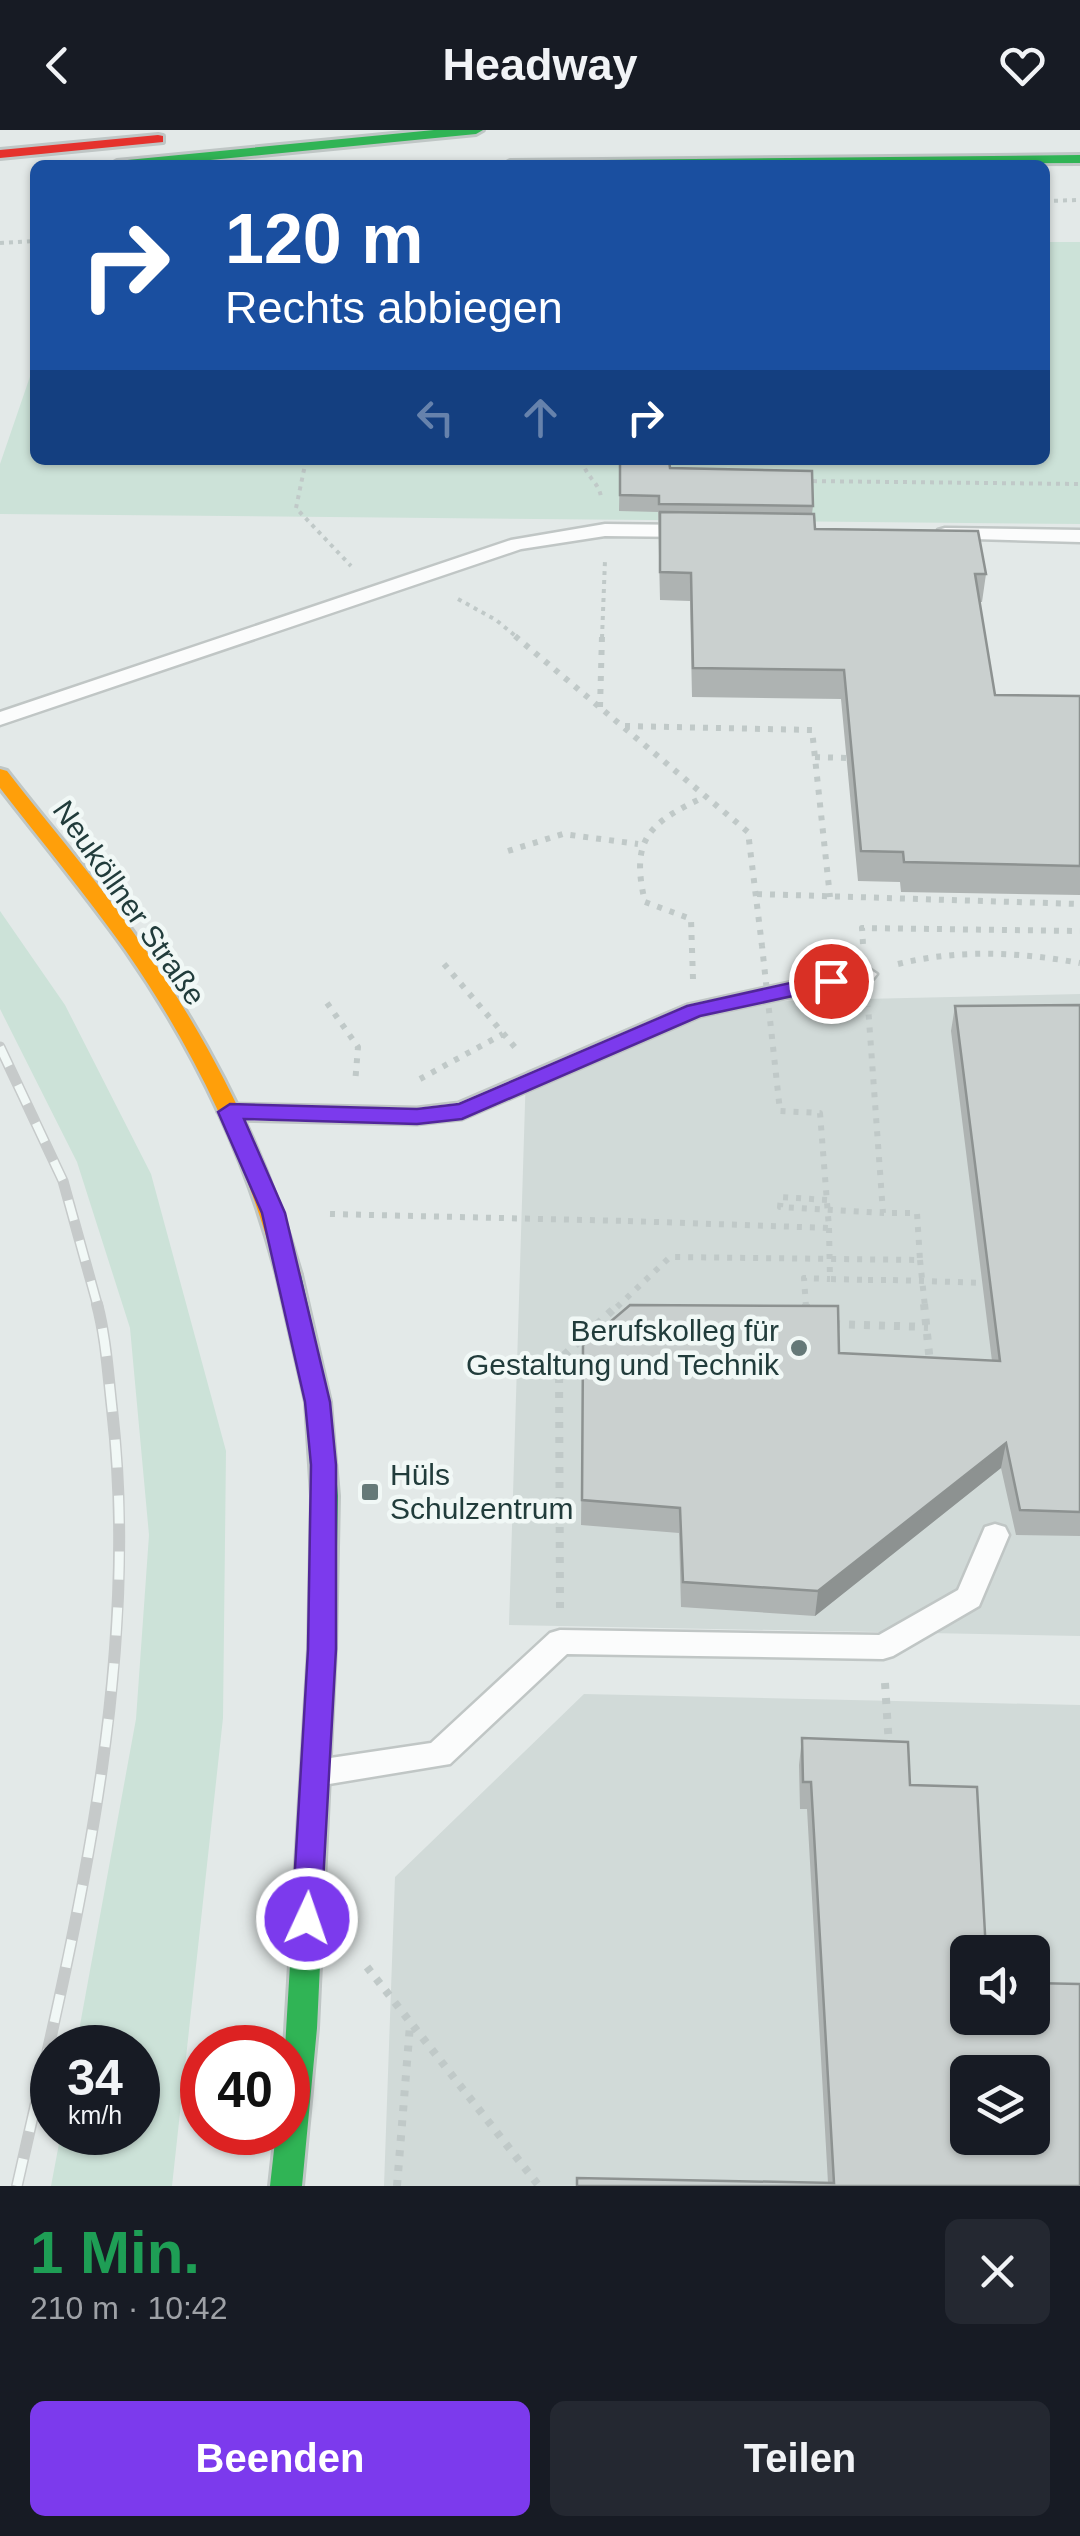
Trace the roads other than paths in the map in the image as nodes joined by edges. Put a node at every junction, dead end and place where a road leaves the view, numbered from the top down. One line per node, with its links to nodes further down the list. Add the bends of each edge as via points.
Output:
1 (250, 130): 3 (main road)
2 (476, 130): 4 (main road)
3 (0, 154)
4 (168, 160)
5 (1050, 160): 6 (main road)
6 (1080, 160)
7 (30, 173): 8 (main road)
8 (0, 176)
9 (716, 531): 12 (lane, via 604,530 518,544)
10 (924, 534): 11 (lane)
11 (1080, 536)
12 (0, 719)
13 (0, 775): 15 (main road, Neuköllner Straße, via 152,976)
14 (866, 974): 15 (lane, via 694,1010 462,1111)
15 (230, 1112): 17 (main road, Neuköllner Straße, via 274,1213 318,1402 324,1465)
16 (995, 1535): 17 (lane, via 970,1598 884,1647 560,1642 439,1755)
17 (314, 1774): 18 (main road, Neuköllner Straße)
18 (286, 2186)

